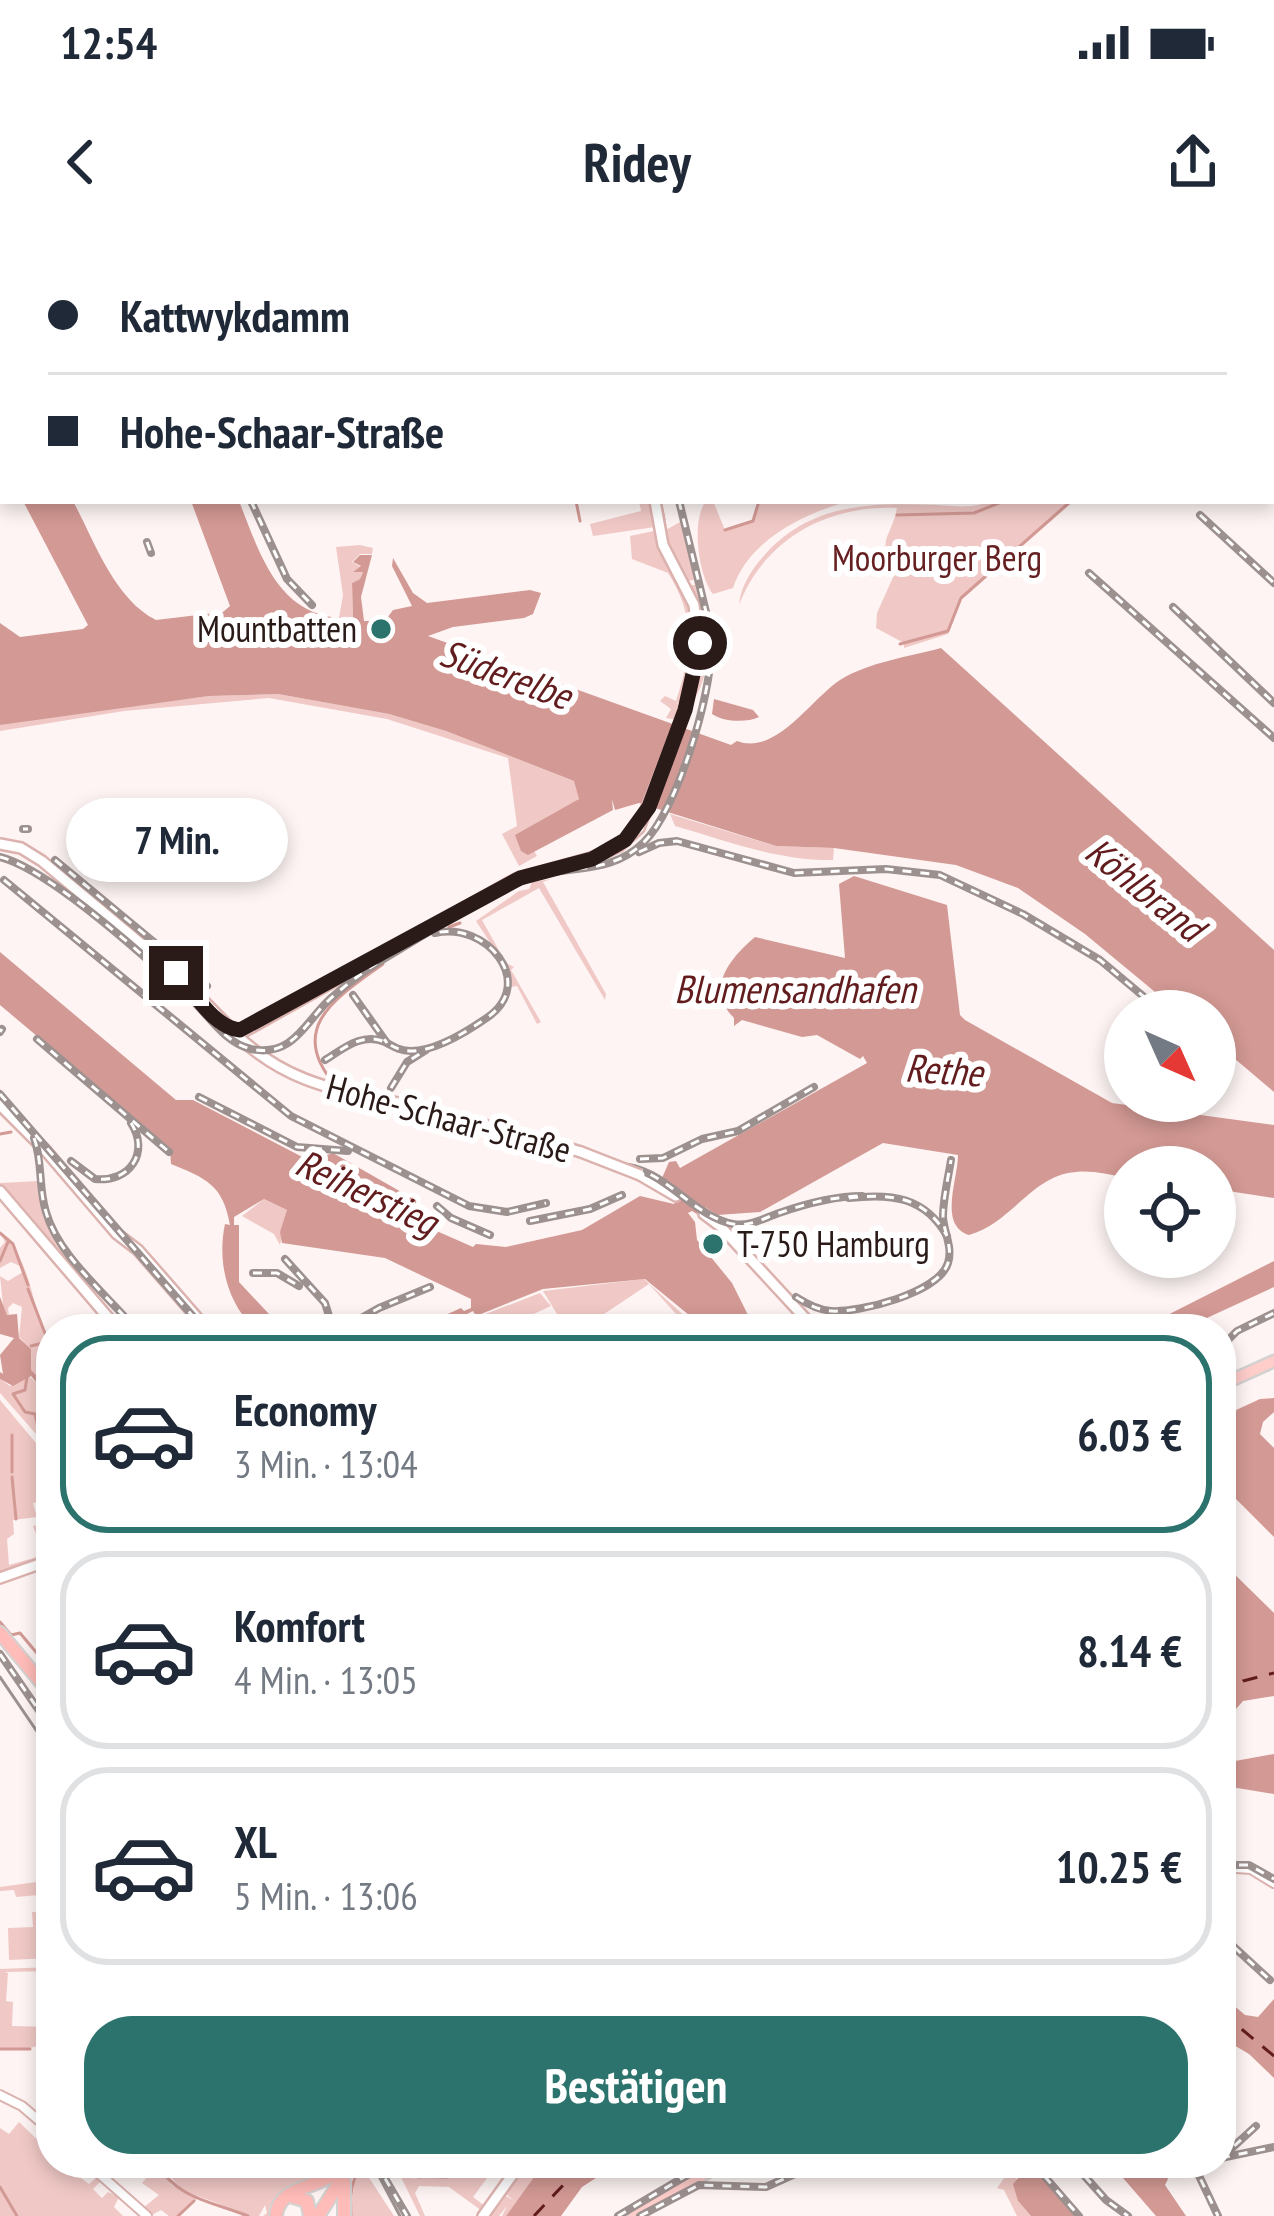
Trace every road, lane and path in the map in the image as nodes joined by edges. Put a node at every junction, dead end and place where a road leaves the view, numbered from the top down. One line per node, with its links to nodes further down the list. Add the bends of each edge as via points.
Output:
1 (657, 504): 3 (main road, via 699,632 697,664 644,817 612,849 520,878)
2 (0, 844): 3 (main road, Hohe-Schaar-Straße, via 42,861)
3 (241, 1035): 6 (main road, Hohe-Schaar-Straße, bridge, via 292,1073 334,1091 581,1152)
4 (0, 1105): 9 (main road)
5 (0, 1190): 8 (main road)
6 (676, 1196)
7 (704, 1214): 10 (main road)
8 (105, 1314)
9 (193, 1314)
10 (801, 1314)
11 (1274, 1359): 12 (main road)
12 (1236, 1376)
13 (36, 1564): 14 (main road)
14 (0, 1577)
15 (0, 1636): 16 (highway)
16 (36, 1679)
17 (1236, 1868): 18 (street)
18 (1274, 1883)
19 (0, 2095): 20 (street)
20 (36, 2118)
21 (104, 2178): 27 (street)
22 (330, 2178): 28 (highway, via 284,2195)
23 (340, 2178): 29 (highway)
24 (345, 2178): 30 (highway)
25 (510, 2178): 31 (main road)
26 (699, 2178): 32 (main road)
27 (147, 2216)
28 (278, 2216): 29 (highway, via 293,2195)
29 (315, 2216): 30 (highway)
30 (339, 2216)
31 (483, 2216)
32 (634, 2216)

